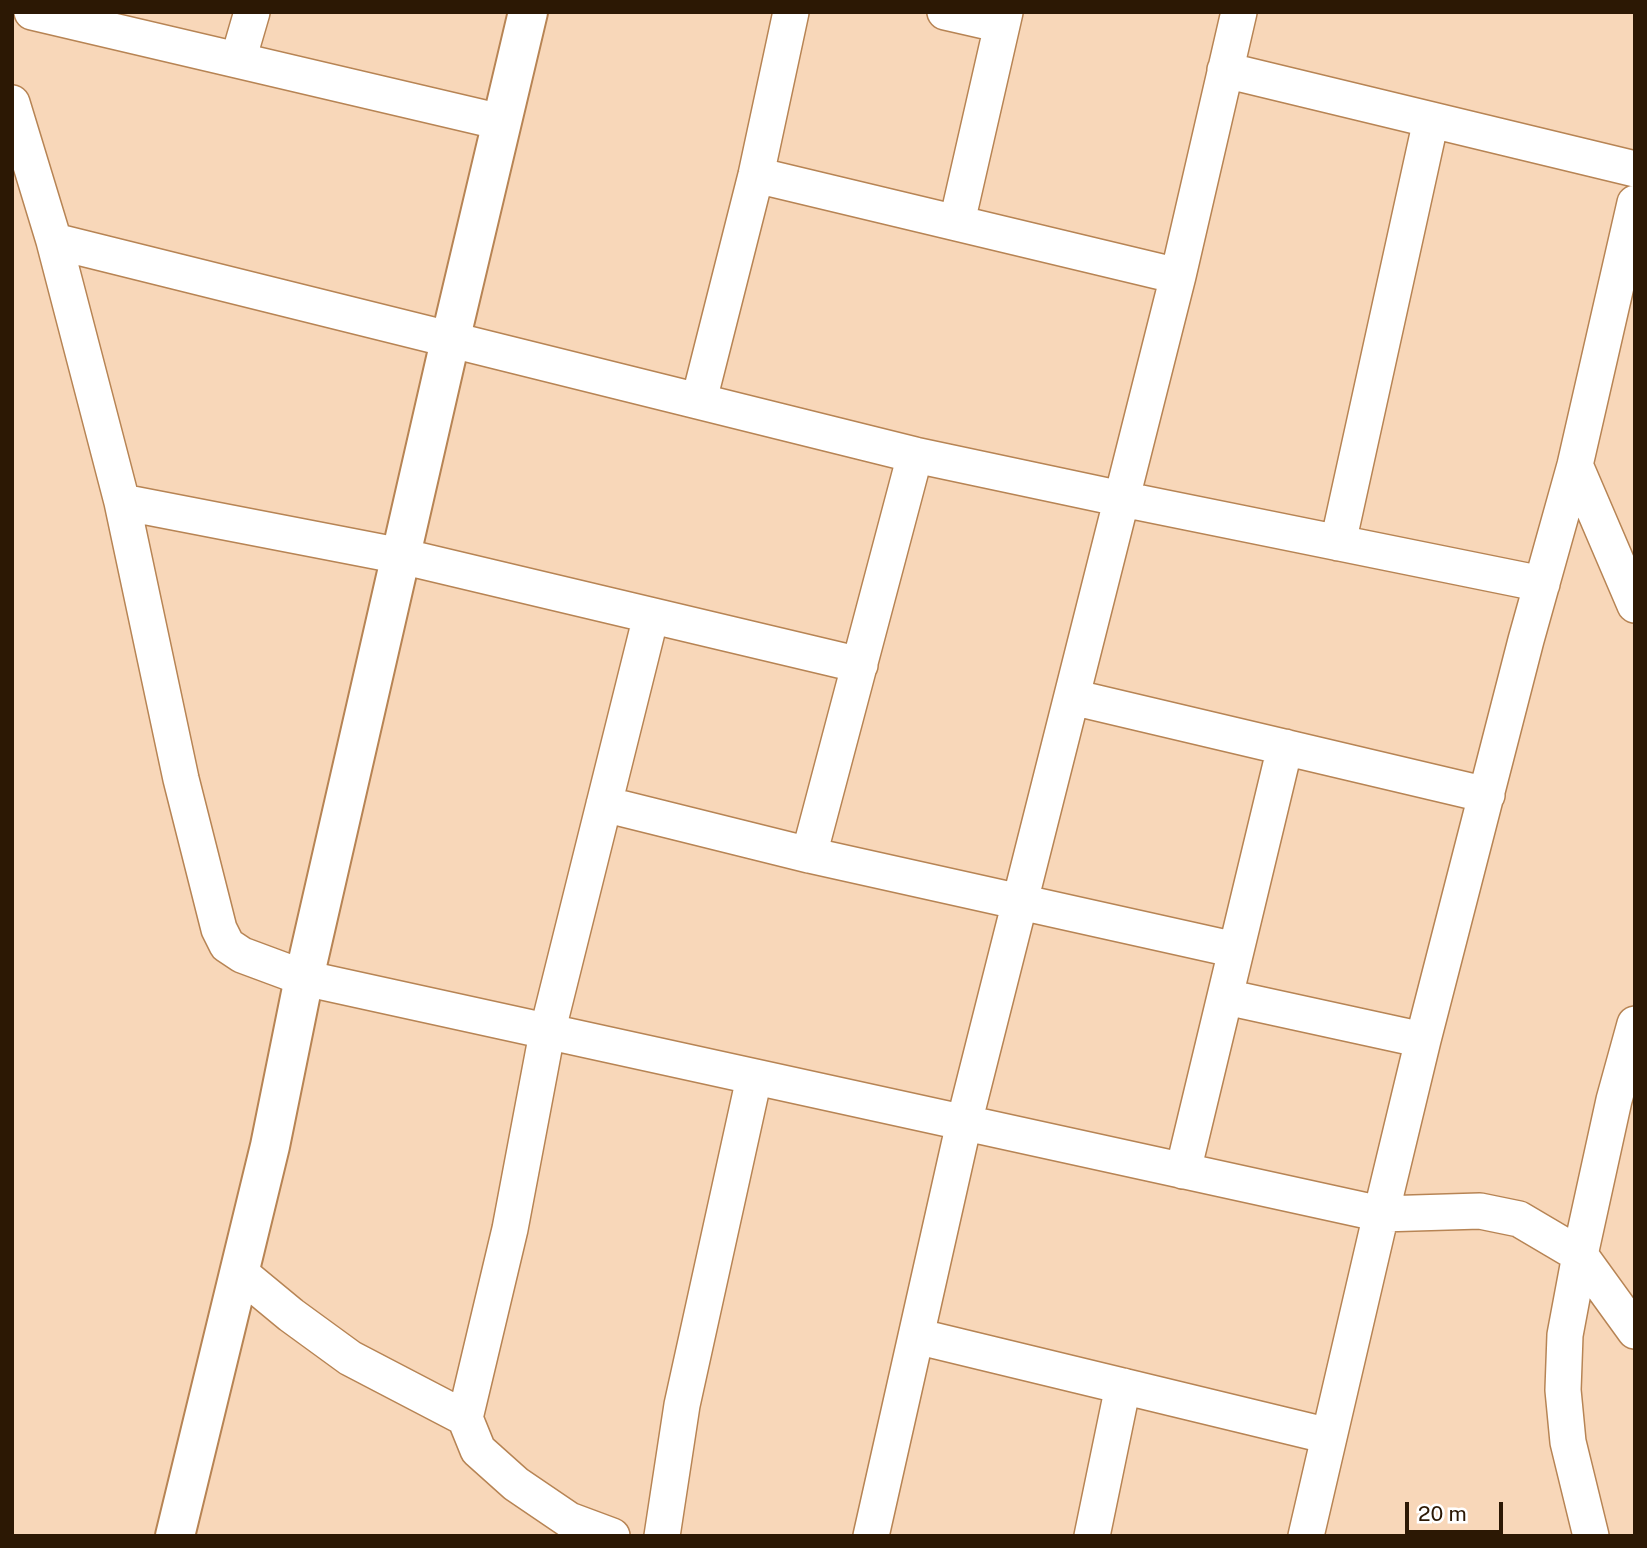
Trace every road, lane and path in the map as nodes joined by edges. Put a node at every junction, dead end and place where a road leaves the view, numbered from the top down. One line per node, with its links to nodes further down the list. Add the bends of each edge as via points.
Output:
1 (32, 12): 8 (street)
2 (252, 12): 8 (street)
3 (528, 12): 12 (street)
4 (791, 12): 14 (street)
5 (945, 12): 7 (street)
6 (1239, 12): 9 (street)
7 (1004, 18): 16 (street)
8 (238, 60): 12 (street)
9 (1225, 71): 11 (street); 18 (street)
10 (12, 103): 17 (street)
11 (1431, 120): 13 (street); 25 (street)
12 (501, 122): 19 (street)
13 (1635, 169)
14 (756, 175): 16 (street); 20 (street)
15 (1635, 203): 22 (street)
16 (957, 222): 18 (street)
17 (54, 242): 19 (street); 24 (street)
18 (1178, 276): 23 (street)
19 (450, 341): 20 (street); 26 (street)
20 (699, 400): 21 (street)
21 (915, 455): 23 (street); 30 (street)
22 (1575, 465): 27 (street); 28 (street)
23 (1122, 499): 25 (street); 31 (street)
24 (122, 502): 26 (street); 38 (street, via 181,779 219,929 227,945 242,955)
25 (1338, 543): 27 (street)
26 (401, 556): 29 (street); 38 (street)
27 (1542, 584): 33 (street)
28 (1635, 605)
29 (651, 616): 30 (street); 34 (street)
30 (860, 665): 35 (street)
31 (1072, 697): 32 (street); 36 (street)
32 (1285, 747): 33 (street); 37 (street)
33 (1487, 795): 42 (street)
34 (604, 804): 35 (street); 41 (street)
35 (809, 855): 36 (street)
36 (1020, 903): 37 (street); 45 (street)
37 (1236, 950): 39 (street)
38 (304, 978): 41 (street); 49 (street)
39 (1226, 997): 42 (street); 46 (street)
40 (1635, 1024): 44 (street)
41 (548, 1033): 43 (street); 53 (street, via 510,1229)
42 (1423, 1040): 47 (street)
43 (754, 1078): 45 (street); 57 (street, via 682,1405)
44 (1624, 1114): 48 (street)
45 (964, 1123): 46 (street); 51 (street)
46 (1183, 1171): 47 (street)
47 (1381, 1214): 48 (street, via 1479,1211 1519,1219); 54 (street)
48 (1580, 1255): 50 (street); 61 (street, via 1565,1335 1563,1390 1568,1442)
49 (239, 1272): 53 (street, via 350,1358); 55 (street)
50 (1635, 1331)
51 (916, 1336): 52 (street); 58 (street)
52 (1123, 1386): 54 (street); 59 (street)
53 (465, 1418): 56 (street, via 478,1450 516,1484 569,1520)
54 (1329, 1436): 60 (street)
55 (174, 1536)
56 (612, 1536)
57 (662, 1536)
58 (871, 1536)
59 (1092, 1536)
60 (1306, 1536)
61 (1591, 1536)

